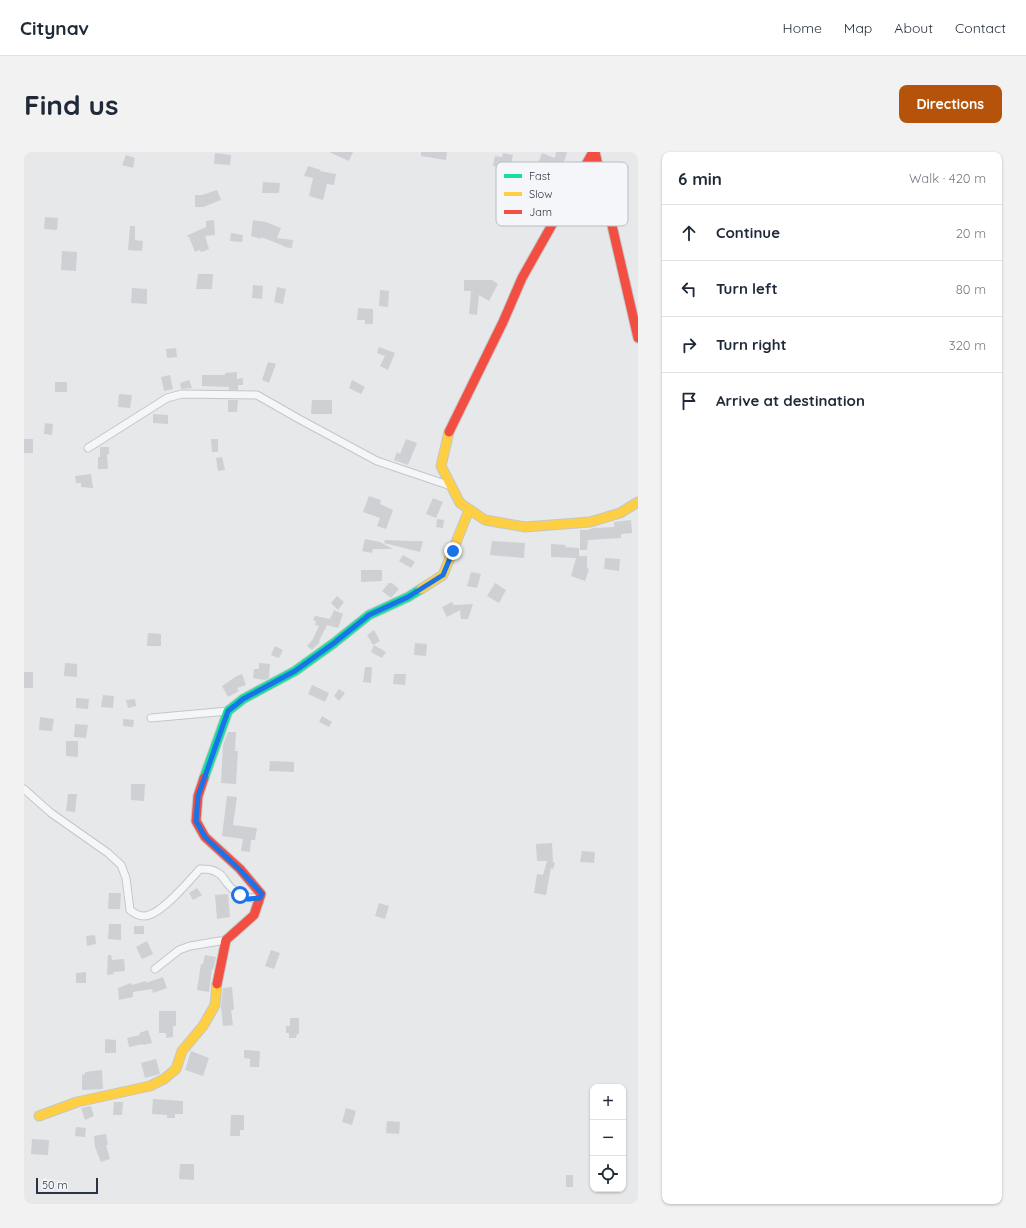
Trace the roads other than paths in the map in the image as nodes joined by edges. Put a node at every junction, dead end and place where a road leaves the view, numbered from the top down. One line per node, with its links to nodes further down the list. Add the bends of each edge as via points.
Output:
1 (594, 152): 2 (street); 3 (street)
2 (588, 162)
3 (596, 162)
4 (552, 226): 8 (street, via 522,278 447,436 440,466)
5 (612, 226): 6 (street)
6 (638, 338)
7 (88, 448): 8 (street, via 167,398 182,394 257,394 378,461)
8 (451, 486): 10 (street, via 460,503)
9 (638, 502): 10 (street, via 620,512 590,522 525,527 485,520)
10 (470, 510): 11 (street, via 443,575 408,597 369,615 295,671 243,699)
11 (228, 711): 12 (street); 14 (street, via 198,796 196,821 205,837 253,883 262,894)
12 (151, 718)
13 (24, 789): 14 (street, via 51,813 121,865 126,878 130,910 136,915 149,916 159,910 200,868 212,869 220,874 230,887 248,899)
14 (260, 898): 15 (street, via 254,914)
15 (226, 940): 16 (street, via 179,950); 17 (street, via 217,984 216,1005 203,1026 182,1051 176,1069 150,1086 77,1102)
16 (155, 969)
17 (38, 1116)

